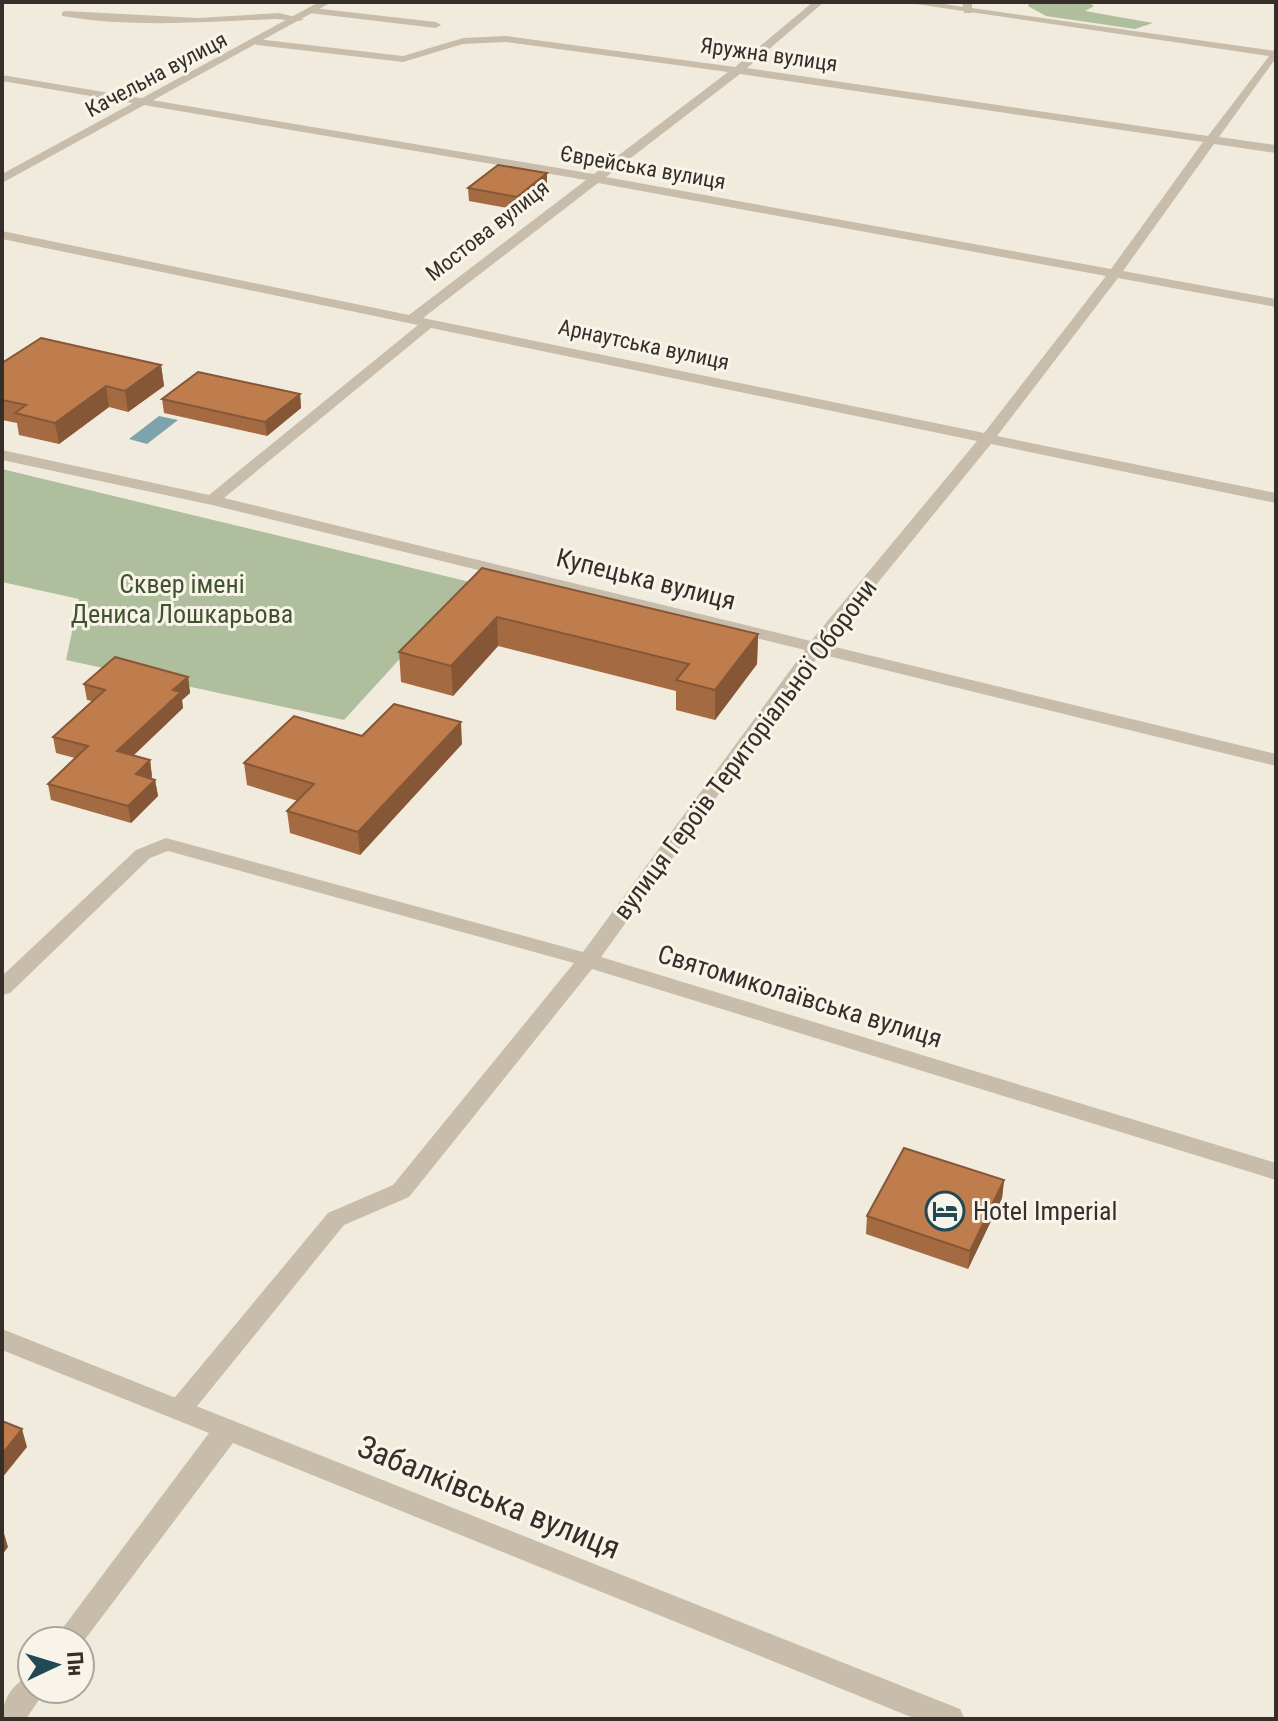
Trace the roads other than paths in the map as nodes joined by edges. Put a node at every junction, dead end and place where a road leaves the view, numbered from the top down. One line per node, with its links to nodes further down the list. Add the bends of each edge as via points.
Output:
1 (327, 2): 5 (street, Качельна вулиця)
2 (819, 2): 11 (street, Мостова вулиця)
3 (907, 2): 4 (street)
4 (968, 6): 10 (street)
5 (313, 11): 7 (street, Качельна вулиця); 8 (street)
6 (66, 14): 7 (street, via 198,21)
7 (299, 19): 9 (street, Качельна вулиця)
8 (436, 25)
9 (257, 42): 11 (street, Яружна вулиця, via 403,59 463,41 490,39); 13 (street, Качельна вулиця)
10 (1275, 53): 14 (street, вулиця Героїв Територіальної Оборони)
11 (738, 70): 14 (street, Яружна вулиця); 16 (street, Мостова вулиця)
12 (2, 78): 13 (street, Єврейська вулиця)
13 (144, 103): 16 (street, Єврейська вулиця); 17 (street, Качельна вулиця)
14 (1212, 138): 15 (street, Яружна вулиця); 19 (street, вулиця Героїв Територіальної Оборони)
15 (1276, 149)
16 (593, 178): 19 (street, Єврейська вулиця); 21 (street, Мостова вулиця)
17 (2, 179)
18 (2, 235): 21 (street, Арнаутська вулиця)
19 (1115, 273): 20 (street, Єврейська вулиця); 23 (street, вулиця Героїв Територіальної Оборони)
20 (1276, 303)
21 (412, 319): 22 (street, Арнаутська вулиця)
22 (430, 322): 23 (street, Арнаутська вулиця); 26 (street, Мостова вулиця)
23 (988, 438): 25 (street, Арнаутська вулиця); 27 (street, вулиця Героїв Територіальної Оборони)
24 (2, 455): 26 (street, Купецька вулиця)
25 (1276, 498)
26 (212, 500): 27 (street, Купецька вулиця)
27 (816, 647): 28 (street, Купецька вулиця); 29 (street, вулиця Героїв Територіальної Оборони)
28 (1276, 760)
29 (588, 960): 30 (street, Святомиколаївська вулиця, via 166,844 143,854); 31 (street, Святомиколаївська вулиця); 33 (street, вулиця Героїв Територіальної Оборони, via 401,1191 336,1219)
30 (2, 988)
31 (1276, 1172)
32 (2, 1339): 33 (street, Забалківська вулиця)
33 (180, 1409): 34 (street, Забалківська вулиця)
34 (228, 1429): 35 (street); 36 (street, Забалківська вулиця)
35 (79, 1625)
36 (950, 1719)

